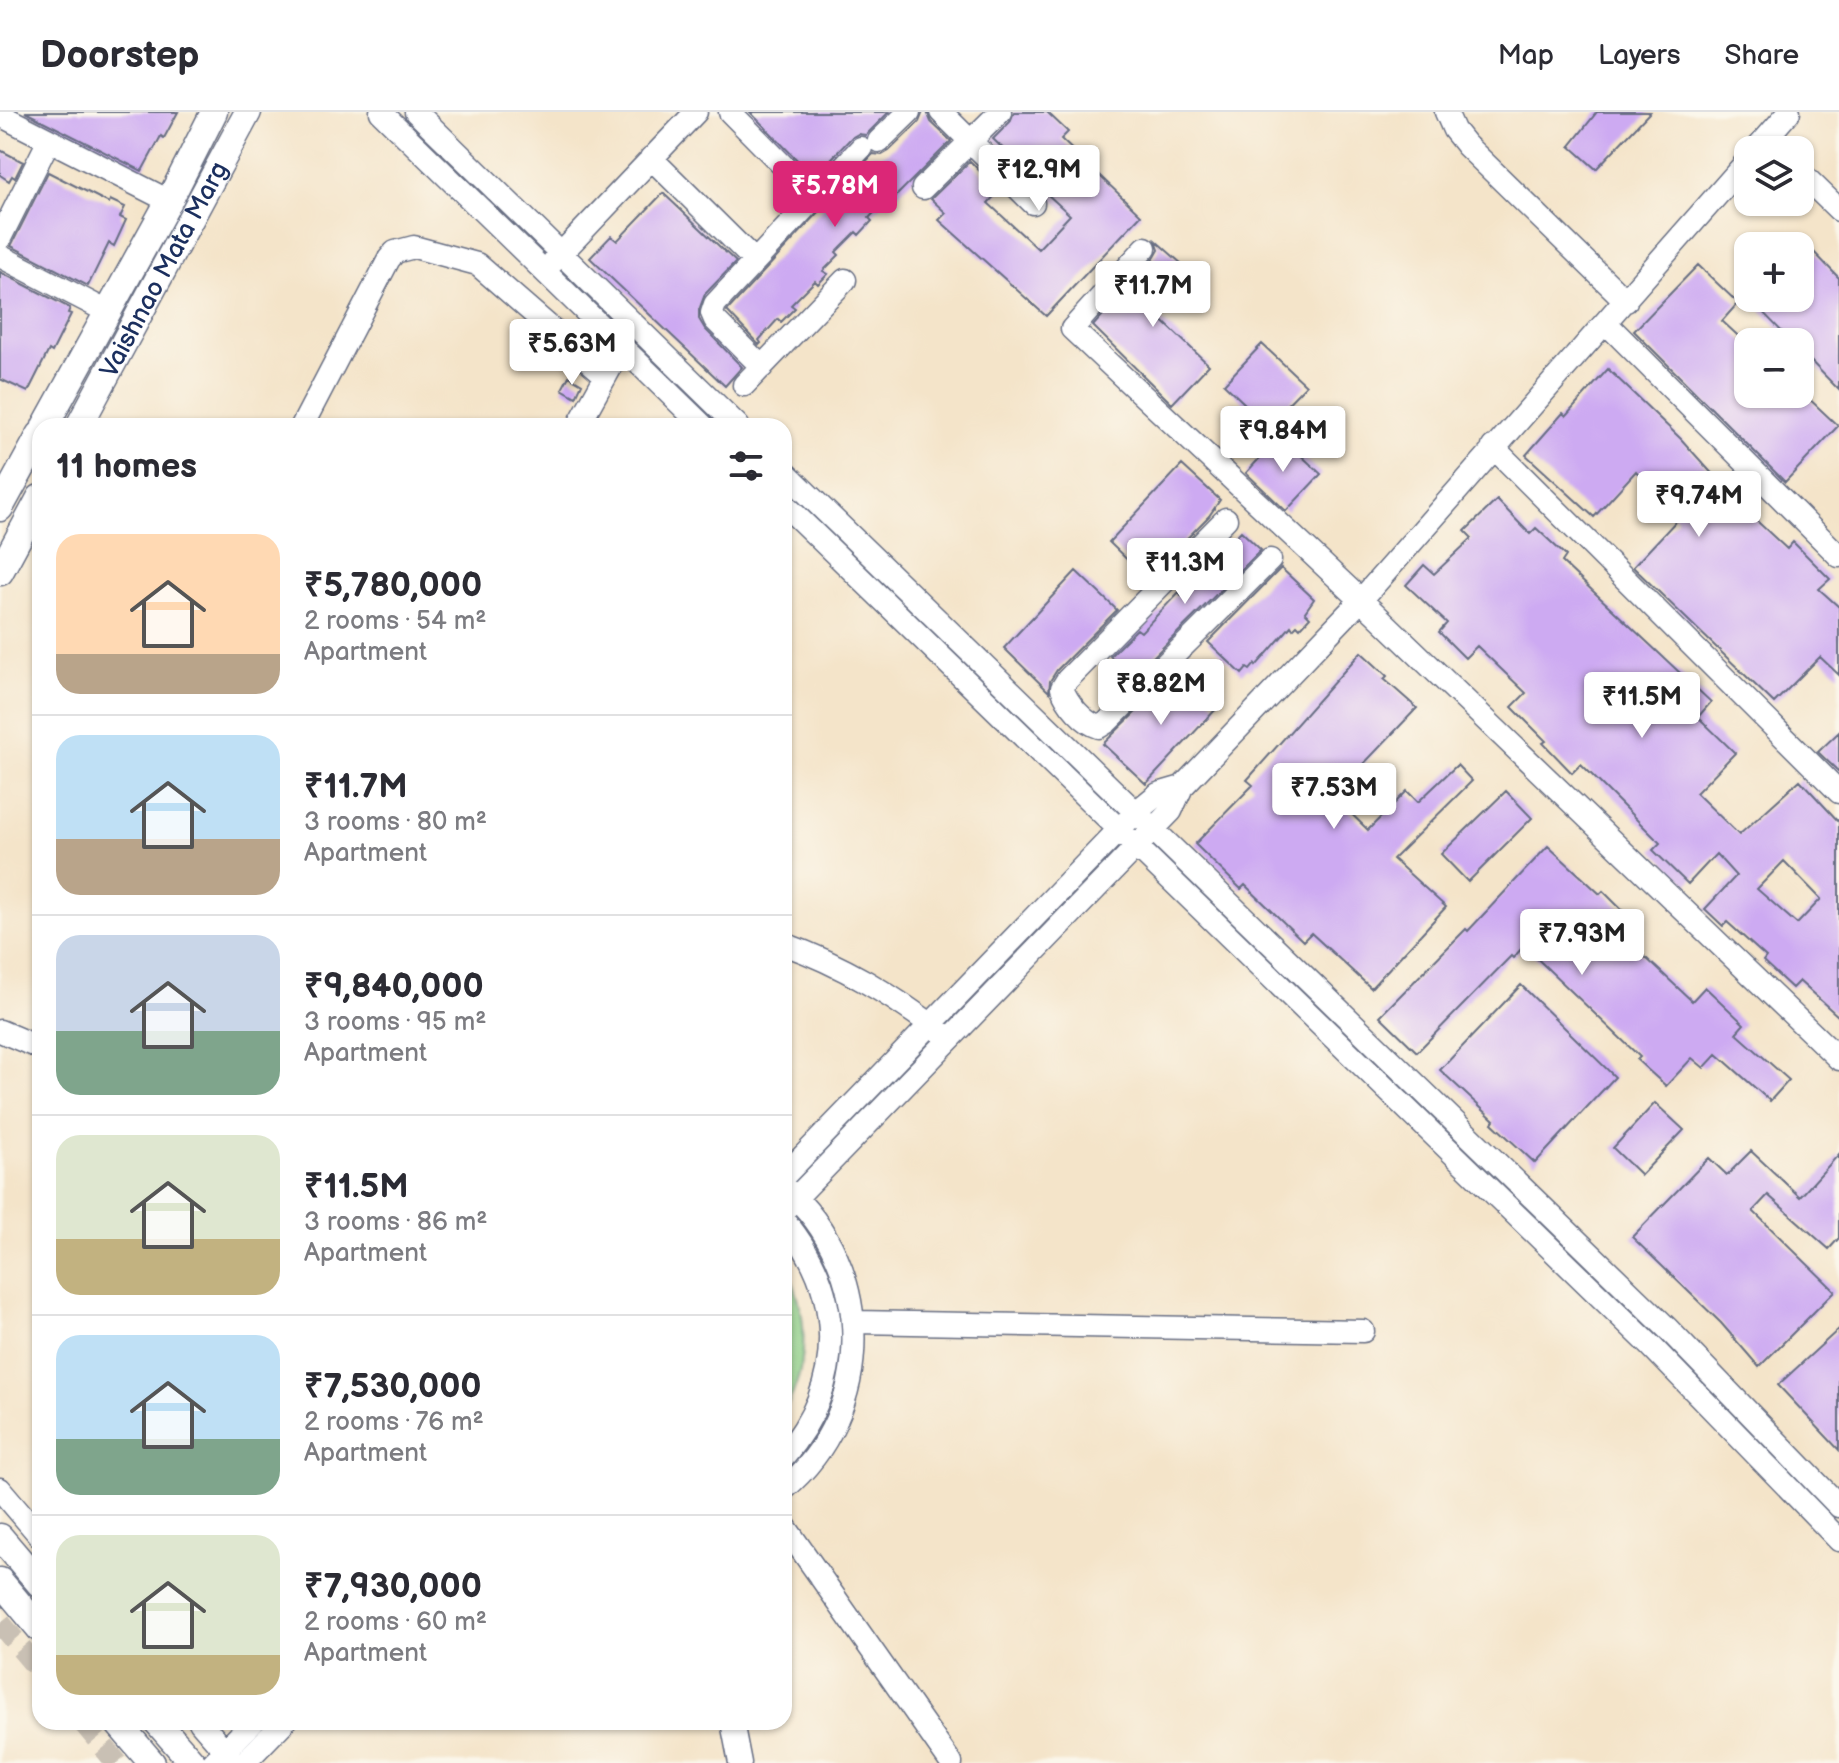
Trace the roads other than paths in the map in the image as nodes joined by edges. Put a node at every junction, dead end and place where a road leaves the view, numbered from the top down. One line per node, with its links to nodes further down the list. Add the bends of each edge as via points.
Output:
1 (248, 112): 39 (main road, Vaishnao Mata Marg)
2 (381, 112): 29 (street)
3 (416, 112): 26 (street)
4 (696, 112): 16 (street)
5 (730, 112): 20 (street)
6 (909, 112): 20 (street)
7 (941, 112): 15 (street)
8 (1000, 112): 15 (street)
9 (1446, 112): 31 (street, via 1466,145)
10 (1789, 112): 13 (street)
11 (211, 113): 21 (main road, Vaishnao Mata Marg)
12 (0, 115): 14 (street)
13 (1773, 136)
14 (49, 140): 21 (street); 24 (street)
15 (970, 140): 19 (street); 22 (street)
16 (651, 158): 26 (street); 28 (street)
17 (1734, 176): 31 (street)
18 (1814, 186): 23 (street)
19 (923, 188)
20 (814, 197): 28 (street)
21 (169, 201): 32 (main road, Vaishnao Mata Marg)
22 (1033, 203)
23 (1839, 210)
24 (0, 238)
25 (1145, 248): 54 (street, via 1072,329)
26 (560, 253): 29 (street); 43 (street)
27 (0, 256): 32 (street)
28 (754, 260): 35 (street, via 712,313)
29 (544, 272): 34 (street)
30 (845, 280): 35 (street)
31 (1626, 301): 33 (street)
32 (108, 312): 38 (main road, Vaishnao Mata Marg)
33 (1606, 323): 44 (street); 51 (street)
34 (622, 347): 36 (street); 42 (street)
35 (762, 367): 37 (street)
36 (606, 376): 40 (street, via 477,264 403,248 389,259); 41 (street)
37 (744, 385)
38 (49, 418)
39 (83, 418)
40 (306, 418)
41 (582, 418)
42 (695, 418)
43 (730, 418)
44 (1493, 447): 54 (street); 58 (street)
45 (32, 450): 47 (main road)
46 (792, 479): 56 (street)
47 (0, 508)
48 (792, 512): 61 (street)
49 (32, 513): 53 (main road)
50 (1226, 519): 55 (street, via 1067,680 1062,688 1065,698)
51 (1839, 556)
52 (1270, 560): 55 (street, via 1107,722 1092,725)
53 (0, 572)
54 (1361, 600): 57 (street); 68 (street)
55 (1077, 711): 56 (street)
56 (1055, 734): 59 (street)
57 (1182, 787): 59 (street, via 1158,794); 60 (street, via 1171,811)
58 (1839, 792)
59 (1136, 812): 60 (street); 61 (street)
60 (1153, 828): 62 (street); 78 (street, via 1667,1328)
61 (1119, 829): 62 (street); 64 (street)
62 (1136, 846): 66 (street); 82 (street, via 1650,1345)
63 (792, 947): 64 (street, via 858,975)
64 (930, 1024): 66 (street); 69 (street)
65 (0, 1031): 67 (street)
66 (951, 1040): 70 (street)
67 (32, 1045)
68 (1839, 1059)
69 (792, 1168)
70 (792, 1194)
71 (792, 1202): 73 (street, via 822,1230 838,1260)
72 (792, 1230): 75 (street, via 815,1265 825,1294 830,1354 814,1412)
73 (854, 1322): 74 (street); 76 (street, via 854,1356 836,1426)
74 (1363, 1331)
75 (792, 1446)
76 (792, 1481)
77 (0, 1489): 79 (street)
78 (1839, 1506)
79 (32, 1527)
80 (792, 1536): 97 (street)
81 (0, 1537): 83 (main road)
82 (1839, 1540)
83 (32, 1575)
84 (0, 1581): 85 (main road)
85 (32, 1619)
86 (124, 1730): 93 (main road)
87 (164, 1730): 94 (main road)
88 (205, 1730): 92 (street)
89 (247, 1730): 92 (street)
90 (276, 1730): 95 (street)
91 (734, 1730): 96 (street)
92 (224, 1759)
93 (152, 1763)
94 (193, 1763)
95 (244, 1763)
96 (740, 1763)
97 (951, 1763)

